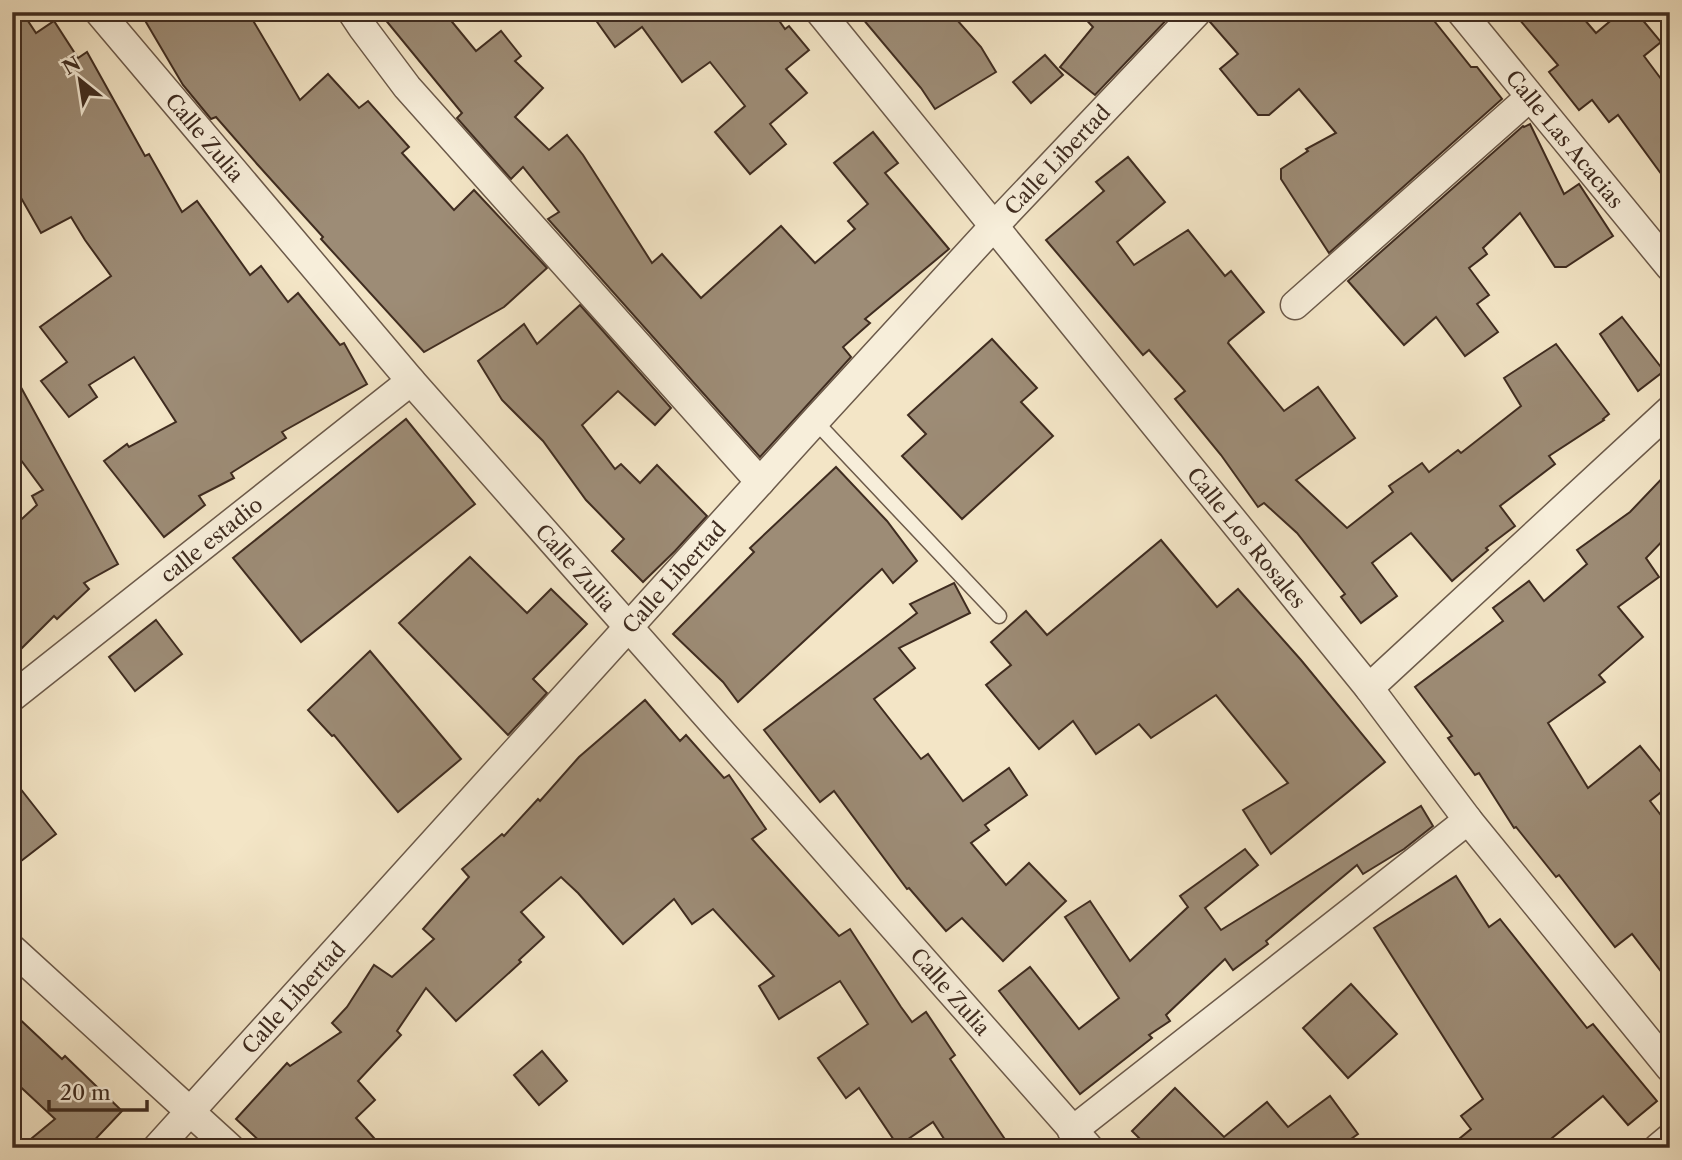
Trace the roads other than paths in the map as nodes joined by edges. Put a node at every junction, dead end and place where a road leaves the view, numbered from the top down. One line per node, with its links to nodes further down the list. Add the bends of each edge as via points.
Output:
1 (99, 12): 10 (street, Calle Zulia)
2 (352, 12): 13 (street, via 407,87)
3 (820, 12): 7 (street, Calle Los Rosales)
4 (1197, 12): 7 (street, Calle Libertad)
5 (1461, 12): 6 (street, Calle Las Acacias)
6 (1530, 97): 8 (street, Calle Las Acacias); 9 (street)
7 (993, 227): 12 (street, Calle Libertad); 16 (street, Calle Los Rosales)
8 (1670, 267)
9 (1295, 305)
10 (411, 381): 15 (street, Calle Zulia); 17 (street, calle estadio)
11 (1670, 410): 16 (street)
12 (815, 421): 13 (street, Calle Libertad); 14 (lane)
13 (760, 482): 15 (street, Calle Libertad)
14 (999, 616)
15 (629, 626): 21 (street, Calle Libertad); 23 (street, Calle Zulia)
16 (1368, 688): 18 (street, Calle Los Rosales)
17 (12, 697)
18 (1468, 820): 20 (street, Calle Los Rosales); 23 (street)
19 (12, 949): 21 (street)
20 (1670, 1068)
21 (190, 1111): 24 (street, Calle Libertad); 25 (street)
22 (1670, 1138): 26 (street)
23 (1080, 1139)
24 (157, 1148)
25 (230, 1148)
26 (1658, 1148)

